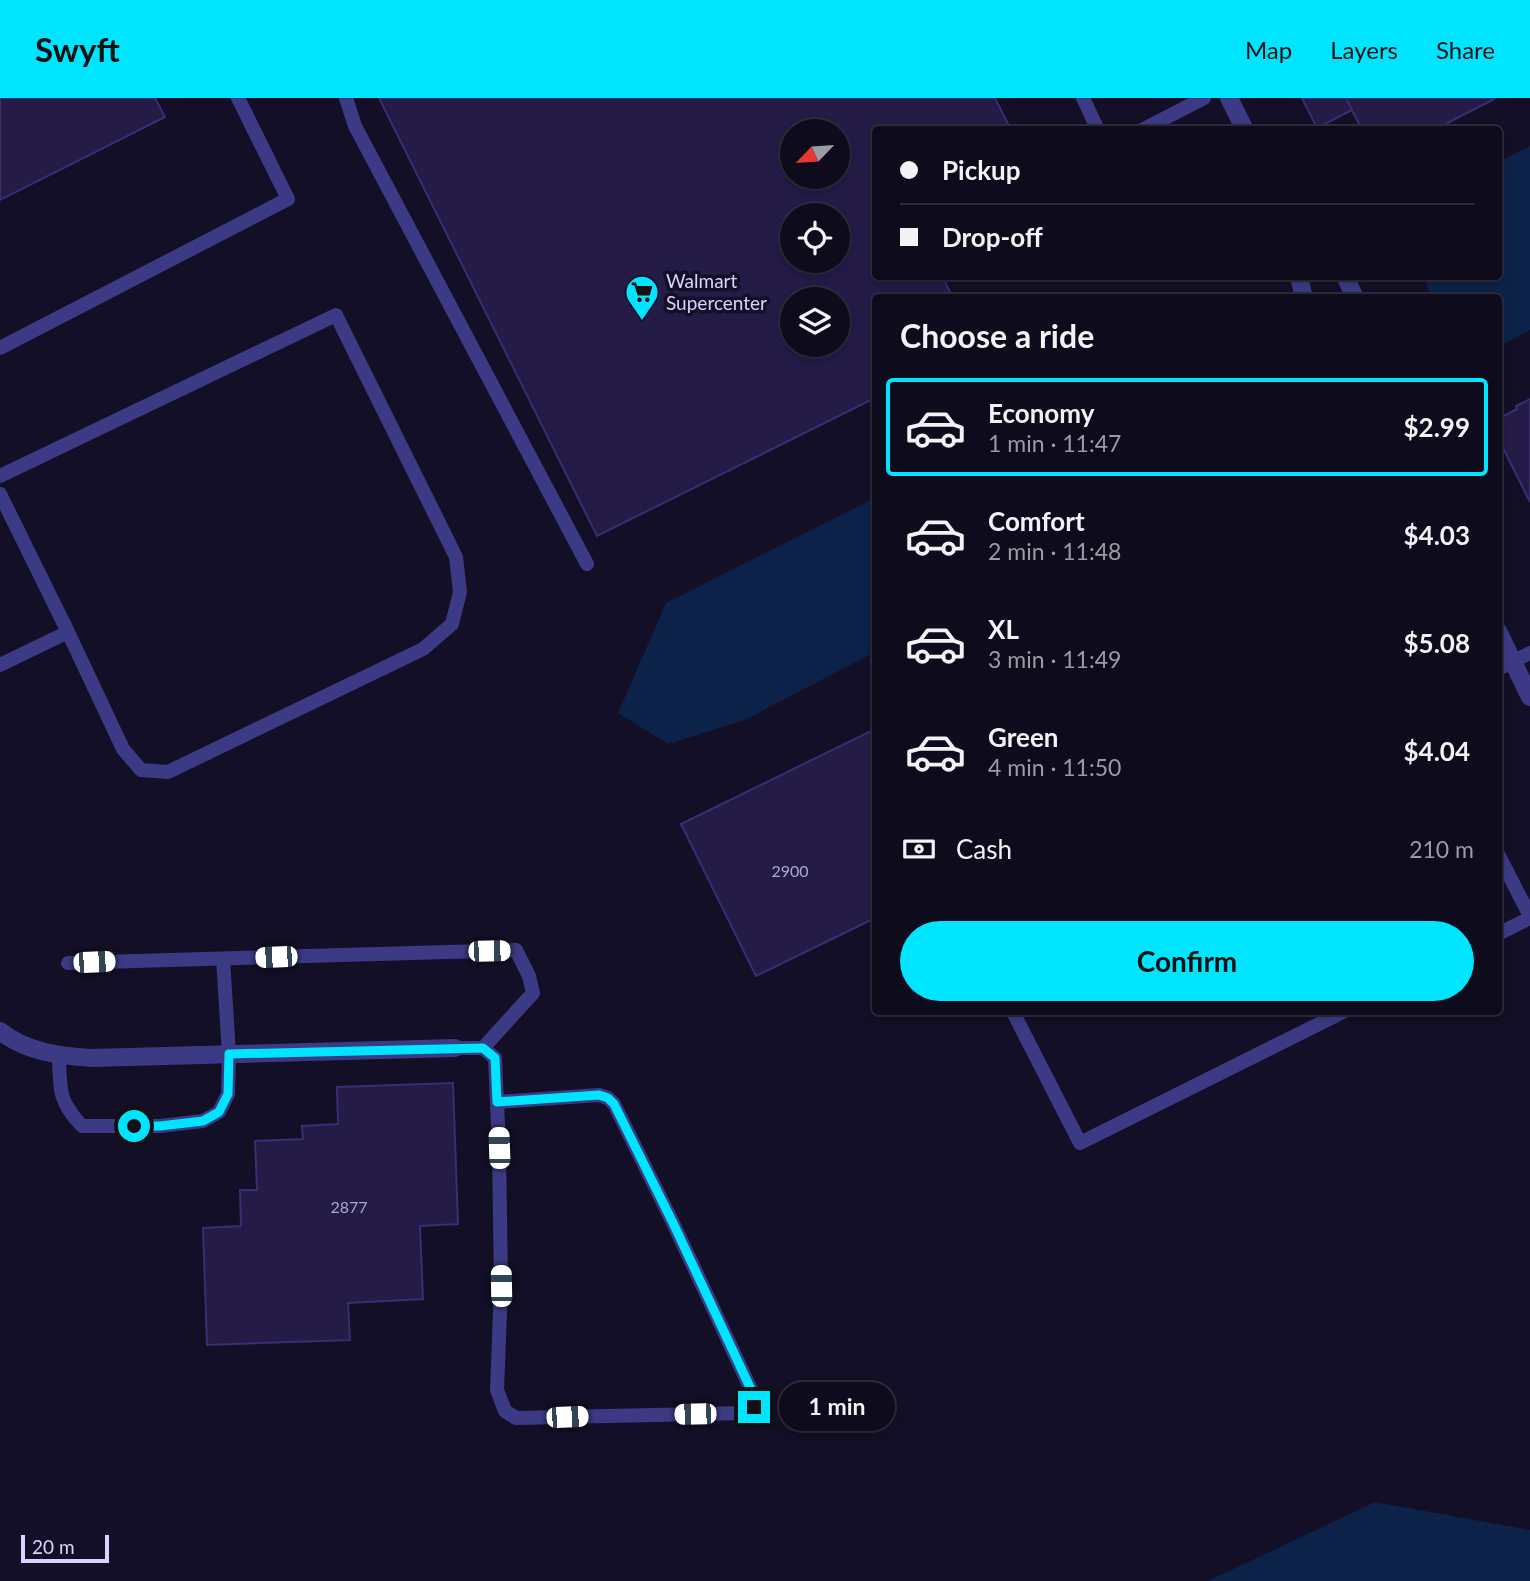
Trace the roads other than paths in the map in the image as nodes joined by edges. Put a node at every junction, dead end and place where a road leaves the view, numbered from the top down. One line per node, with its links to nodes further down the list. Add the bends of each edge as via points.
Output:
1 (238, 98): 9 (lane, via 288,199)
2 (346, 98): 12 (lane, via 355,126)
3 (1083, 98): 6 (lane)
4 (1204, 98): 7 (lane)
5 (1229, 98): 8 (street)
6 (1096, 126)
7 (1150, 126)
8 (1243, 126)
9 (0, 348)
10 (0, 476): 13 (lane, via 336,315 456,557 460,592 452,624 423,649 168,772 141,770 123,750)
11 (0, 494): 13 (lane)
12 (587, 564)
13 (68, 632): 15 (lane)
14 (1530, 653): 16 (lane)
15 (0, 665)
16 (1505, 665): 17 (street)
17 (1530, 697)
18 (1502, 861): 19 (lane)
19 (1530, 917): 20 (lane)
20 (1502, 932)
21 (223, 958): 22 (lane); 27 (lane, via 516,950 533,993); 28 (lane)
22 (68, 963)
23 (1015, 1015): 24 (lane, via 1080,1143)
24 (1337, 1015)
25 (0, 1031): 29 (street, via 28,1047)
26 (455, 1048): 27 (lane); 28 (street)
27 (483, 1048): 30 (lane, via 495,1058)
28 (229, 1054): 29 (street); 29 (lane, via 228,1094 219,1112 203,1121 160,1126 82,1126 68,1112 60,1089)
29 (59, 1056)
30 (497, 1102): 30 (lane, via 501,1286 497,1390 505,1411 516,1418 746,1413 754,1407 755,1398 614,1104 599,1095)

